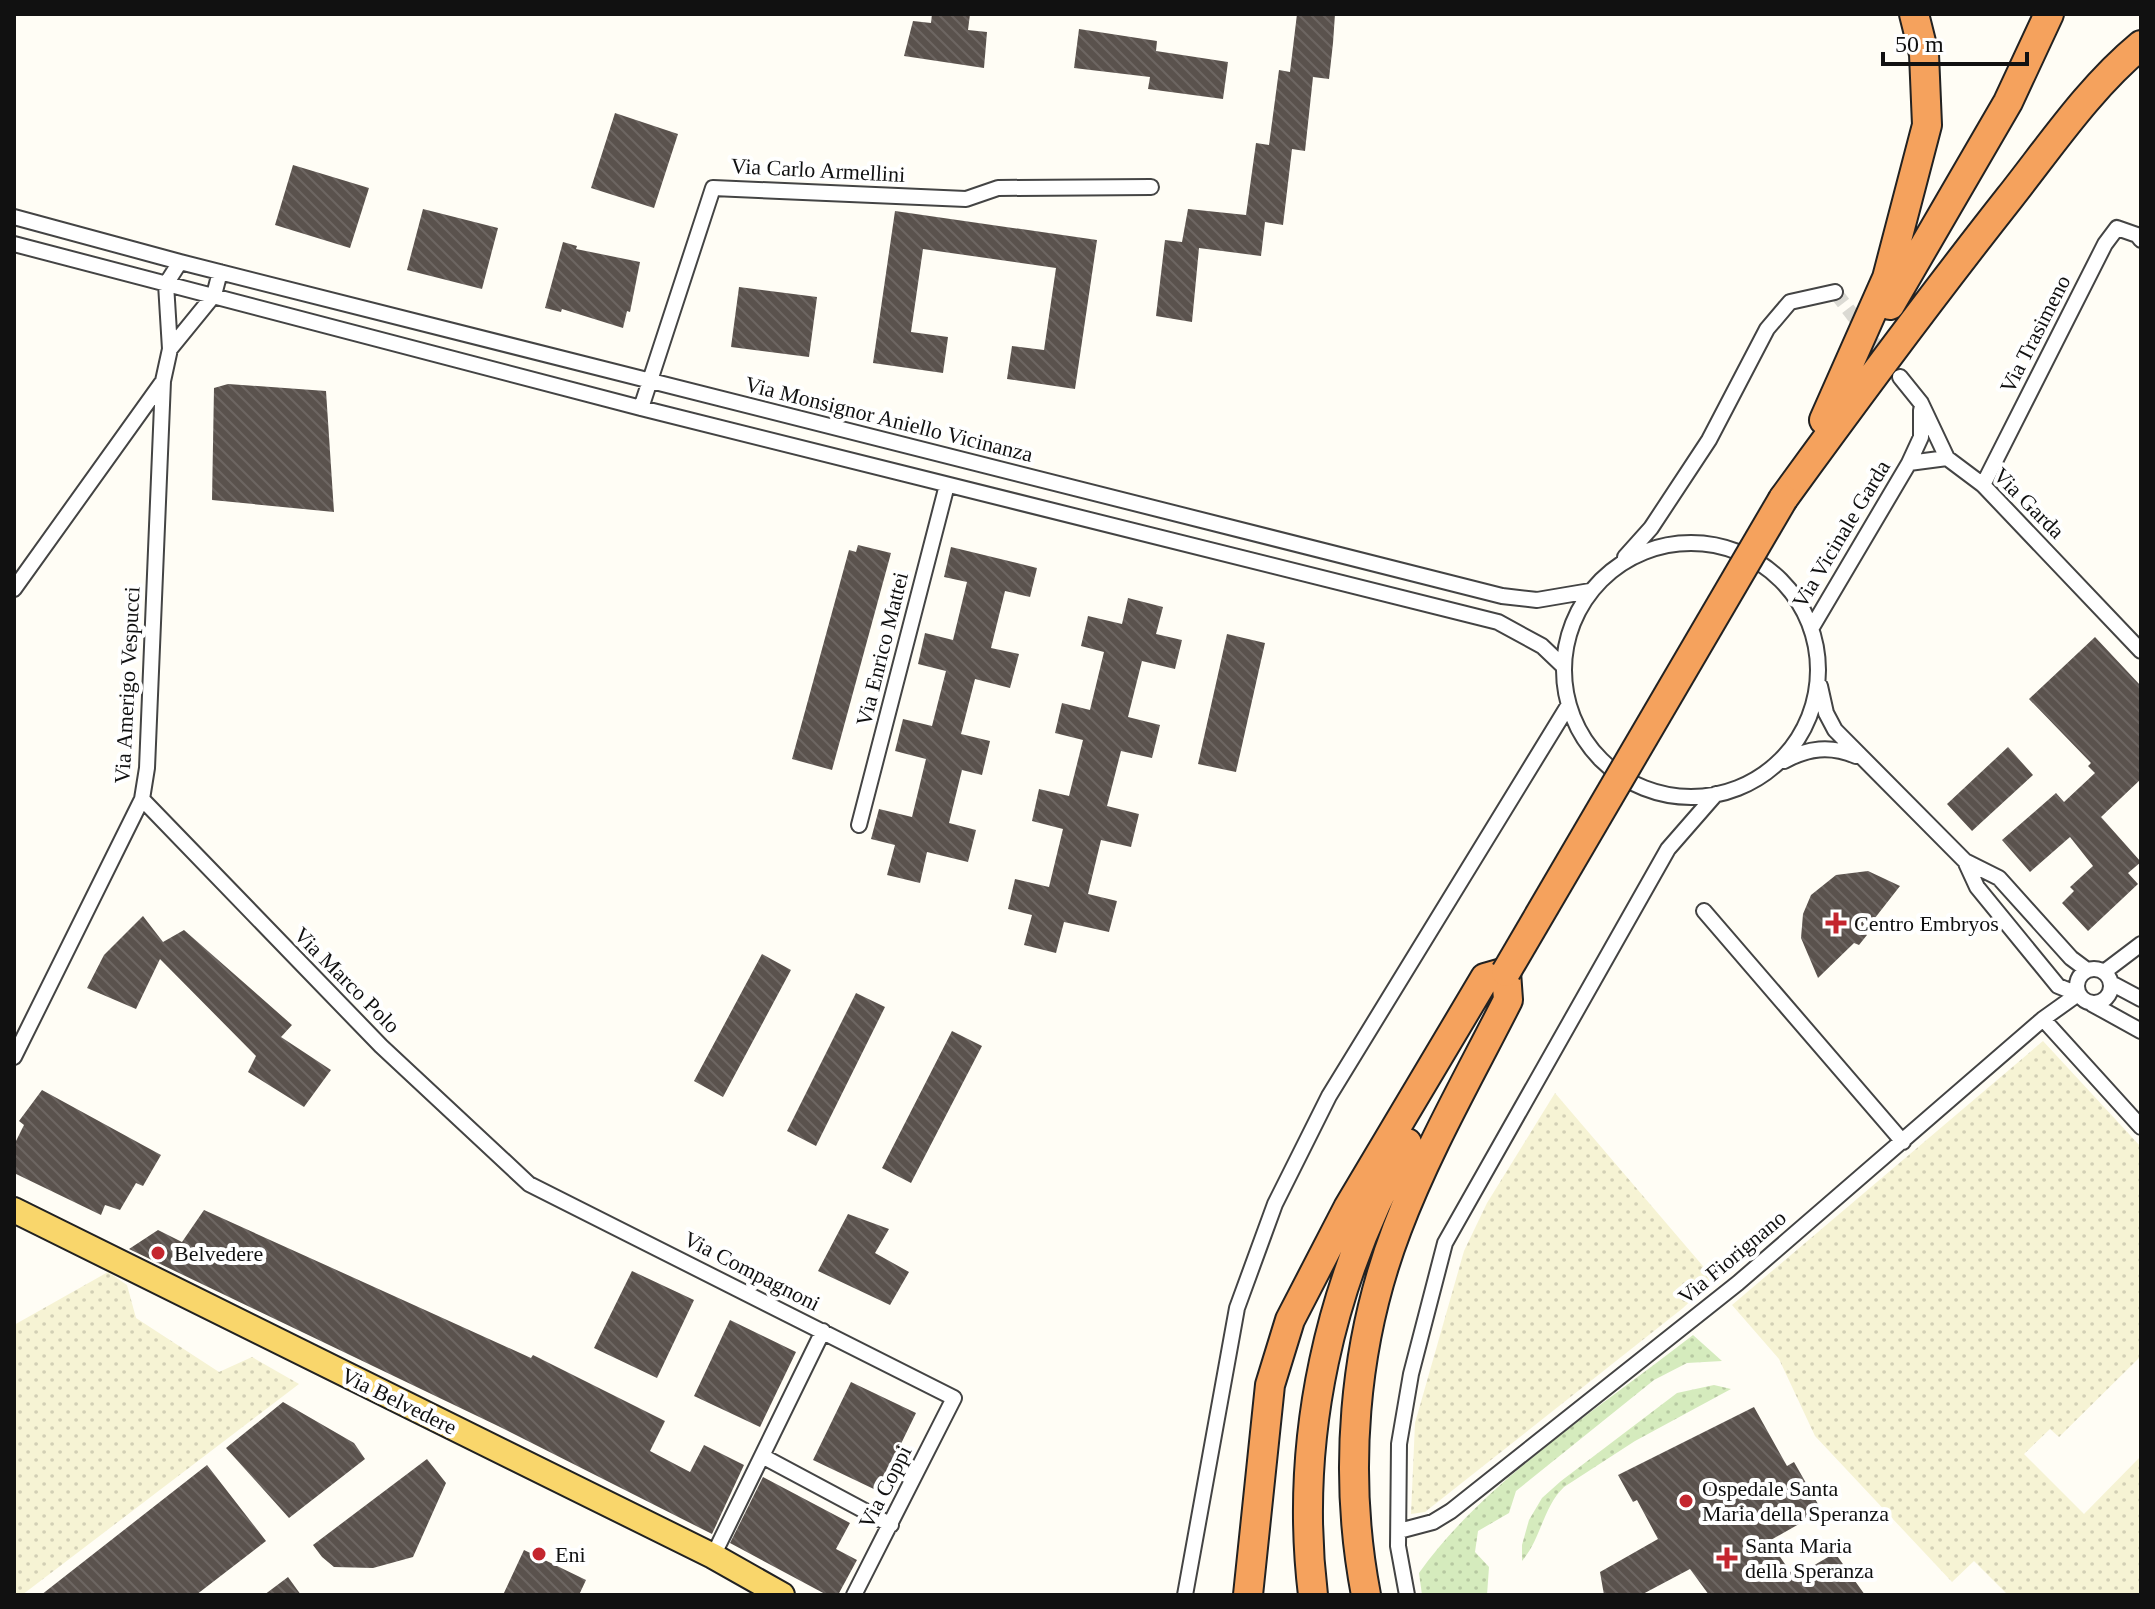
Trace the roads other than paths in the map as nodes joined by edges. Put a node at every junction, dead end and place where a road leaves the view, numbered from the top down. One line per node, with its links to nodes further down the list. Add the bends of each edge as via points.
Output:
1 (1914, 14): 17 (highway, via 1924,54 1927,125 1887,278)
2 (2049, 14): 17 (highway, via 2008,102)
3 (2141, 45): 24 (highway, via 2065,126 1915,317)
4 (1151, 187): 16 (street, Via Carlo Armellini, via 998,188 966,199 713,188)
5 (14, 217): 8 (street, Via Monsignor Aniello Vicinanza)
6 (2141, 240): 23 (street, Via Trasimeno, via 2117,228 2105,244)
7 (14, 244): 10 (street)
8 (180, 262): 9 (street, Via Monsignor Aniello Vicinanza); 10 (street)
9 (220, 272): 12 (street); 16 (street, Via Monsignor Aniello Vicinanza)
10 (166, 284): 12 (street); 13 (street)
11 (1835, 292): 25 (street, via 1790,302 1767,329 1709,440 1651,528)
12 (214, 295): 13 (street); 19 (street)
13 (170, 349): 15 (street)
14 (1900, 377): 18 (street, Via Garda)
15 (163, 381): 26 (street); 36 (street, Via Amerigo Vespucci)
16 (650, 381): 19 (street, Via Carlo Armellini); 27 (street, Via Monsignor Aniello Vicinanza, via 1502,596 1537,600)
17 (1840, 388): 24 (highway)
18 (1921, 403): 20 (street, Via Garda); 21 (street, Via Vicinale Garda, via 1921,437)
19 (641, 408): 22 (street)
20 (1947, 458): 21 (street, Via Vicinale Garda); 23 (street, Via Garda)
21 (1909, 463): 28 (street, Via Vicinale Garda)
22 (947, 485): 30 (street, via 1498,622 1542,646); 37 (street, Via Enrico Mattei)
23 (1983, 485): 29 (street, Via Garda)
24 (1783, 499): 42 (highway, bridge)
25 (1616, 566): 27 (street); 28 (street, via 1648,549 1684,543 1740,553 1786,585)
26 (14, 589)
27 (1590, 591): 30 (street, via 1570,627)
28 (1811, 629): 31 (street)
29 (2141, 651)
30 (1563, 666): 32 (street)
31 (1818, 677): 33 (street, via 1835,730); 34 (street, via 1805,725)
32 (1568, 706): 35 (street, via 1589,747 1630,782 1656,792); 62 (street, via 1329,1096 1275,1204 1237,1308)
33 (1871, 763): 34 (street, via 1827,748 1797,754); 38 (street)
34 (1769, 770): 35 (street)
35 (1716, 794): 58 (street, via 1668,849 1445,1243 1399,1444)
36 (142, 799): 49 (street, Via Amerigo Vespucci); 52 (street, Via Marco Polo, via 381,1046)
37 (859, 825)
38 (1965, 861): 41 (street, via 1999,878); 44 (street, via 1977,887 2058,986)
39 (1704, 911): 51 (street)
40 (2141, 944): 43 (street)
41 (2087, 970): 43 (street); 44 (street, via 2079,978)
42 (1506, 972): 63 (highway, via 1485,978 1368,1174 1290,1320 1270,1385); 64 (highway, via 1393,1167 1340,1294 1322,1366 1309,1460); 65 (highway, via 1508,1000 1395,1233 1363,1358 1354,1485)
43 (2107, 977): 45 (street); 46 (street, via 2107,997)
44 (2078, 994): 46 (street); 47 (street, Via Fiorignano)
45 (2141, 999)
46 (2092, 1004): 48 (street)
47 (2043, 1019): 50 (street); 51 (street, Via Fiorignano)
48 (2141, 1031)
49 (14, 1057)
50 (2141, 1127)
51 (1903, 1142): 58 (street, Via Fiorignano, via 1738,1283 1451,1511)
52 (529, 1184): 54 (street, Via Compagnoni)
53 (14, 1210): 59 (main road, Via Belvedere)
54 (823, 1331): 55 (street, Via Compagnoni); 56 (street)
55 (954, 1398): 57 (street, Via Coppi)
56 (762, 1456): 57 (street); 59 (street)
57 (891, 1525): 61 (street, Via Coppi)
58 (1399, 1538): 66 (street)
59 (713, 1556): 60 (main road, Via Belvedere)
60 (782, 1595)
61 (854, 1595)
62 (1185, 1595)
63 (1248, 1595)
64 (1313, 1595)
65 (1366, 1595)
66 (1407, 1595)

